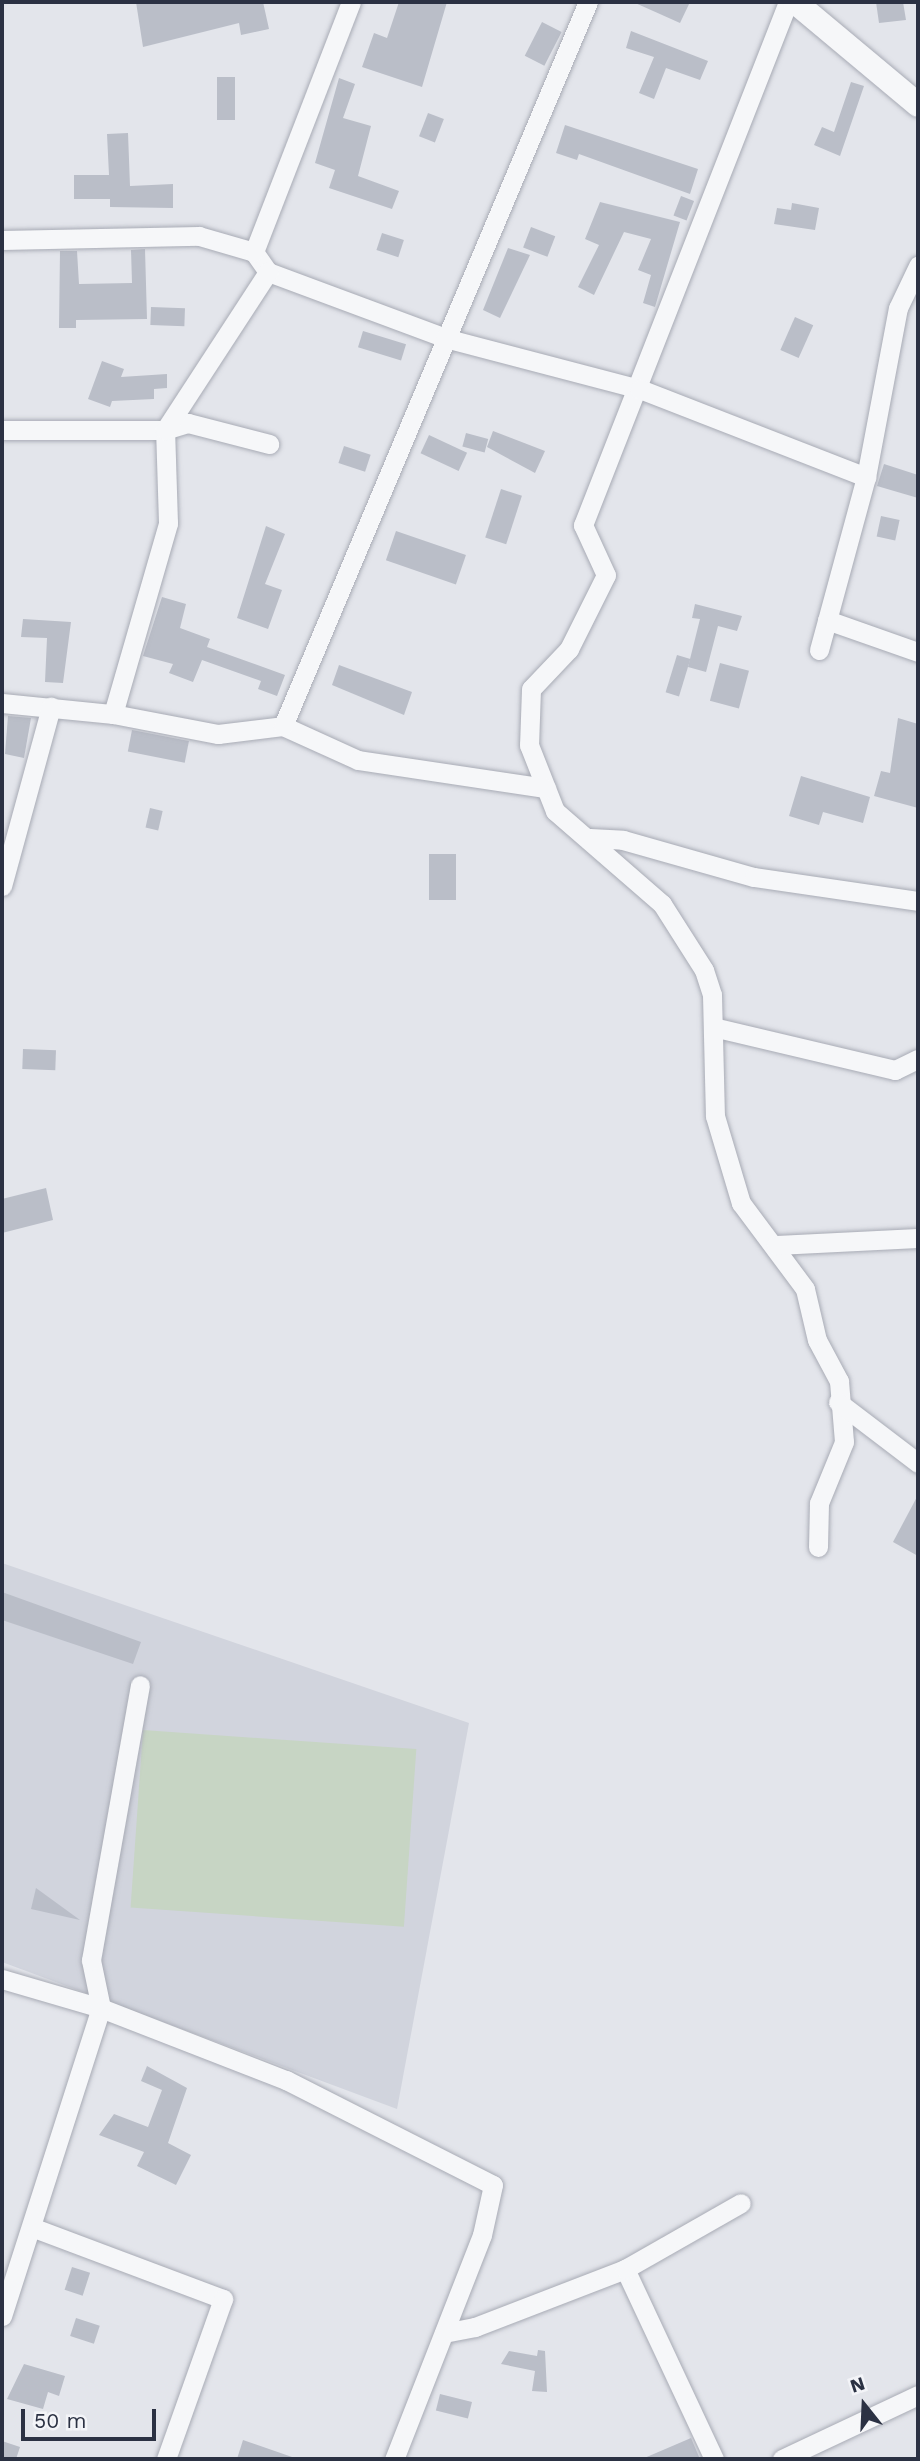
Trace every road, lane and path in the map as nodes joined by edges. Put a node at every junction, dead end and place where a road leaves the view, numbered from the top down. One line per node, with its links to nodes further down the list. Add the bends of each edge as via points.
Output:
1 (351, 2): 7 (street)
2 (588, 2): 10 (street)
3 (788, 2): 11 (street)
4 (796, 2): 5 (street)
5 (918, 105)
6 (2, 240): 7 (street, via 200,236)
7 (254, 252): 9 (street)
8 (918, 266): 15 (street, via 898,309)
9 (268, 272): 10 (street); 13 (street)
10 (445, 338): 11 (street); 22 (street)
11 (640, 389): 15 (street); 23 (street, via 583,525 606,575 569,649 531,690 528,745)
12 (2, 430): 13 (street)
13 (165, 430): 14 (street, via 188,423); 21 (street, via 168,523)
14 (269, 444)
15 (866, 477): 16 (street)
16 (827, 620): 17 (street); 18 (street)
17 (819, 650)
18 (918, 652)
19 (2, 703): 20 (street)
20 (51, 707): 21 (street); 25 (street)
21 (113, 714): 22 (street, via 218,734)
22 (283, 726): 23 (street, via 358,761)
23 (546, 788): 24 (street, via 555,811)
24 (590, 838): 26 (street, via 623,840 754,877); 27 (street, via 684,930 712,995)
25 (2, 886)
26 (918, 901)
27 (713, 1027): 28 (street, via 895,1070); 30 (street, via 715,1116 741,1203)
28 (918, 1059)
29 (918, 1238): 30 (street)
30 (776, 1245): 31 (street, via 804,1289 817,1340 839,1381)
31 (838, 1402): 32 (street); 33 (street, via 844,1442 818,1503)
32 (918, 1464)
33 (818, 1547)
34 (140, 1685): 36 (street, via 90,1960)
35 (2, 1979): 36 (street)
36 (101, 2008): 38 (street); 41 (street, via 286,2081 493,2185)
37 (741, 2203): 39 (street)
38 (34, 2228): 40 (street); 43 (street, via 223,2299)
39 (625, 2269): 41 (street); 45 (street)
40 (2, 2316)
41 (444, 2333): 44 (street)
42 (918, 2395): 46 (street)
43 (166, 2459)
44 (394, 2459)
45 (714, 2459)
46 (782, 2459)

